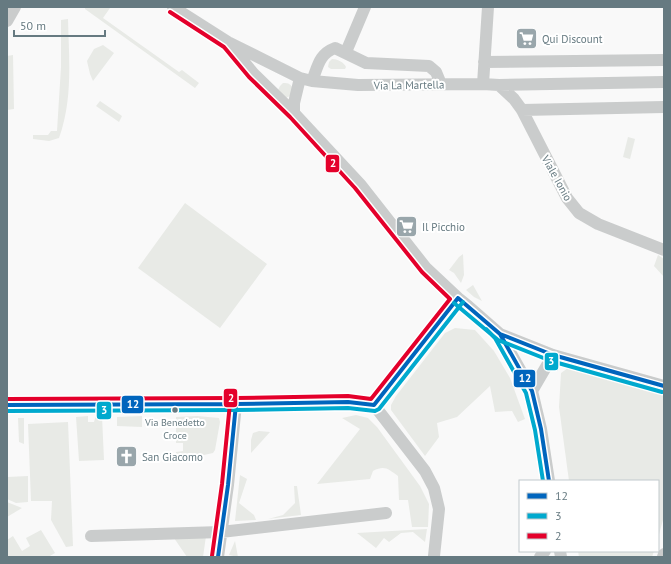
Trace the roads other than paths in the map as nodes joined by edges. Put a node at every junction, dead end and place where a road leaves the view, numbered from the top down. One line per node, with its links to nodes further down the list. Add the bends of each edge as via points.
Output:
1 (15, 7): 5 (street)
2 (174, 7): 6 (street, Via La Martella)
3 (365, 7): 7 (street)
4 (488, 7): 9 (street)
5 (7, 21)
6 (228, 42): 10 (street, Via La Martella); 17 (street, via 253,73)
7 (346, 52): 10 (street, via 335,48 327,51); 12 (street, via 366,63 429,66 436,72)
8 (664, 60): 9 (street)
9 (484, 62): 13 (street)
10 (306, 80): 12 (street, Via La Martella, via 358,85); 17 (street, via 294,103)
11 (664, 82): 14 (street, Via La Martella)
12 (441, 84): 13 (street, Via La Martella)
13 (483, 84): 14 (street, Via La Martella)
14 (499, 85): 16 (street, Viale Ionio)
15 (664, 107): 16 (street)
16 (522, 110): 18 (street, Viale Ionio, via 567,198 579,213 598,224)
17 (294, 113): 19 (street, via 360,184 426,268)
18 (664, 250)
19 (458, 298): 20 (street); 26 (street)
20 (500, 334): 21 (street); 23 (street)
21 (553, 354): 22 (street); 23 (street)
22 (664, 386)
23 (532, 391): 27 (street)
24 (236, 404): 25 (street); 26 (street, via 348,402); 29 (street)
25 (7, 405)
26 (374, 405): 31 (street, via 425,471 434,488 439,509)
27 (549, 480)
28 (386, 513): 29 (street)
29 (221, 532): 30 (street); 32 (street)
30 (91, 536)
31 (434, 556)
32 (218, 557)

